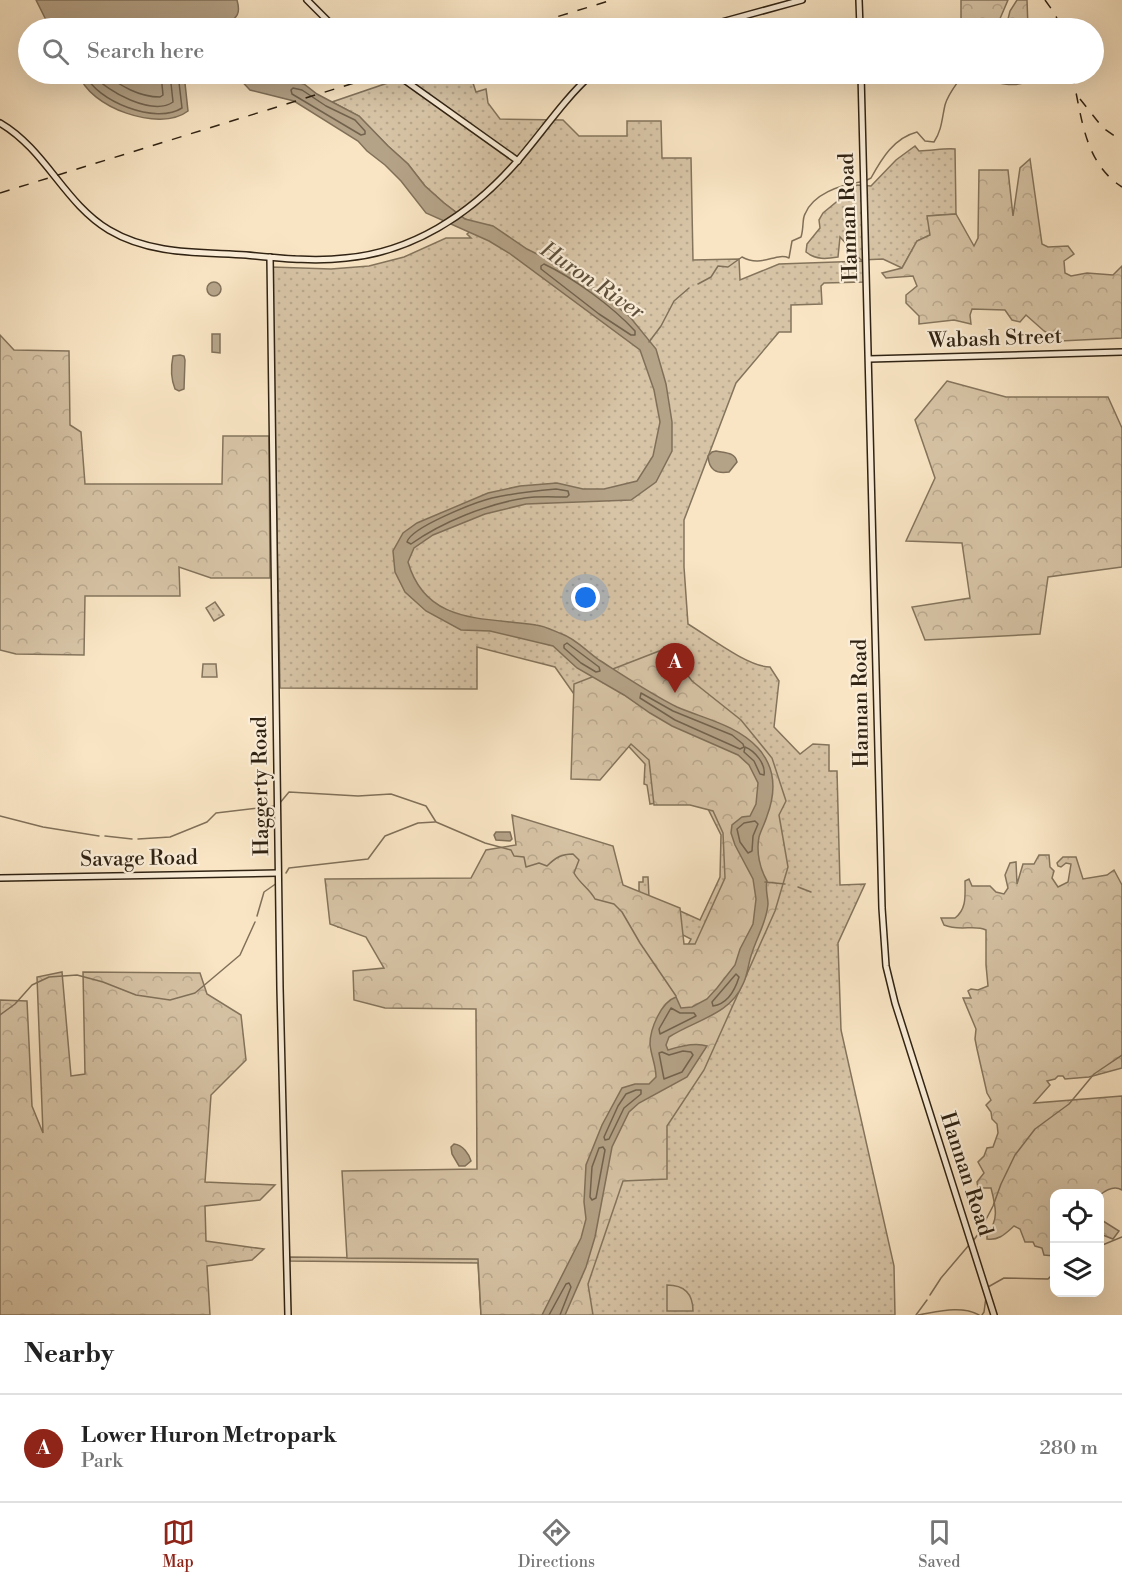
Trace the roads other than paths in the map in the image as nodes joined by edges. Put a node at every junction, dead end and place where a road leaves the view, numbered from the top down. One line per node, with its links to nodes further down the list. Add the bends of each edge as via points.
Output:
1 (307, 0): 4 (street)
2 (802, 0): 5 (street)
3 (860, 0): 6 (street)
4 (325, 18)
5 (736, 18)
6 (860, 18)
7 (410, 84): 11 (street)
8 (582, 84): 11 (street)
9 (861, 84): 14 (street, Hannan Road)
10 (0, 123): 12 (street, via 34,150 87,214 124,238 166,250)
11 (518, 161): 12 (street, via 468,209 403,245 364,255 317,260)
12 (270, 257): 15 (street, Haggerty Road)
13 (1122, 352): 14 (street, Wabash Street)
14 (869, 359): 18 (street, Hannan Road, via 886,966)
15 (279, 873): 16 (street, Savage Road); 17 (street, Haggerty Road)
16 (0, 878)
17 (288, 1315)
18 (994, 1315)

